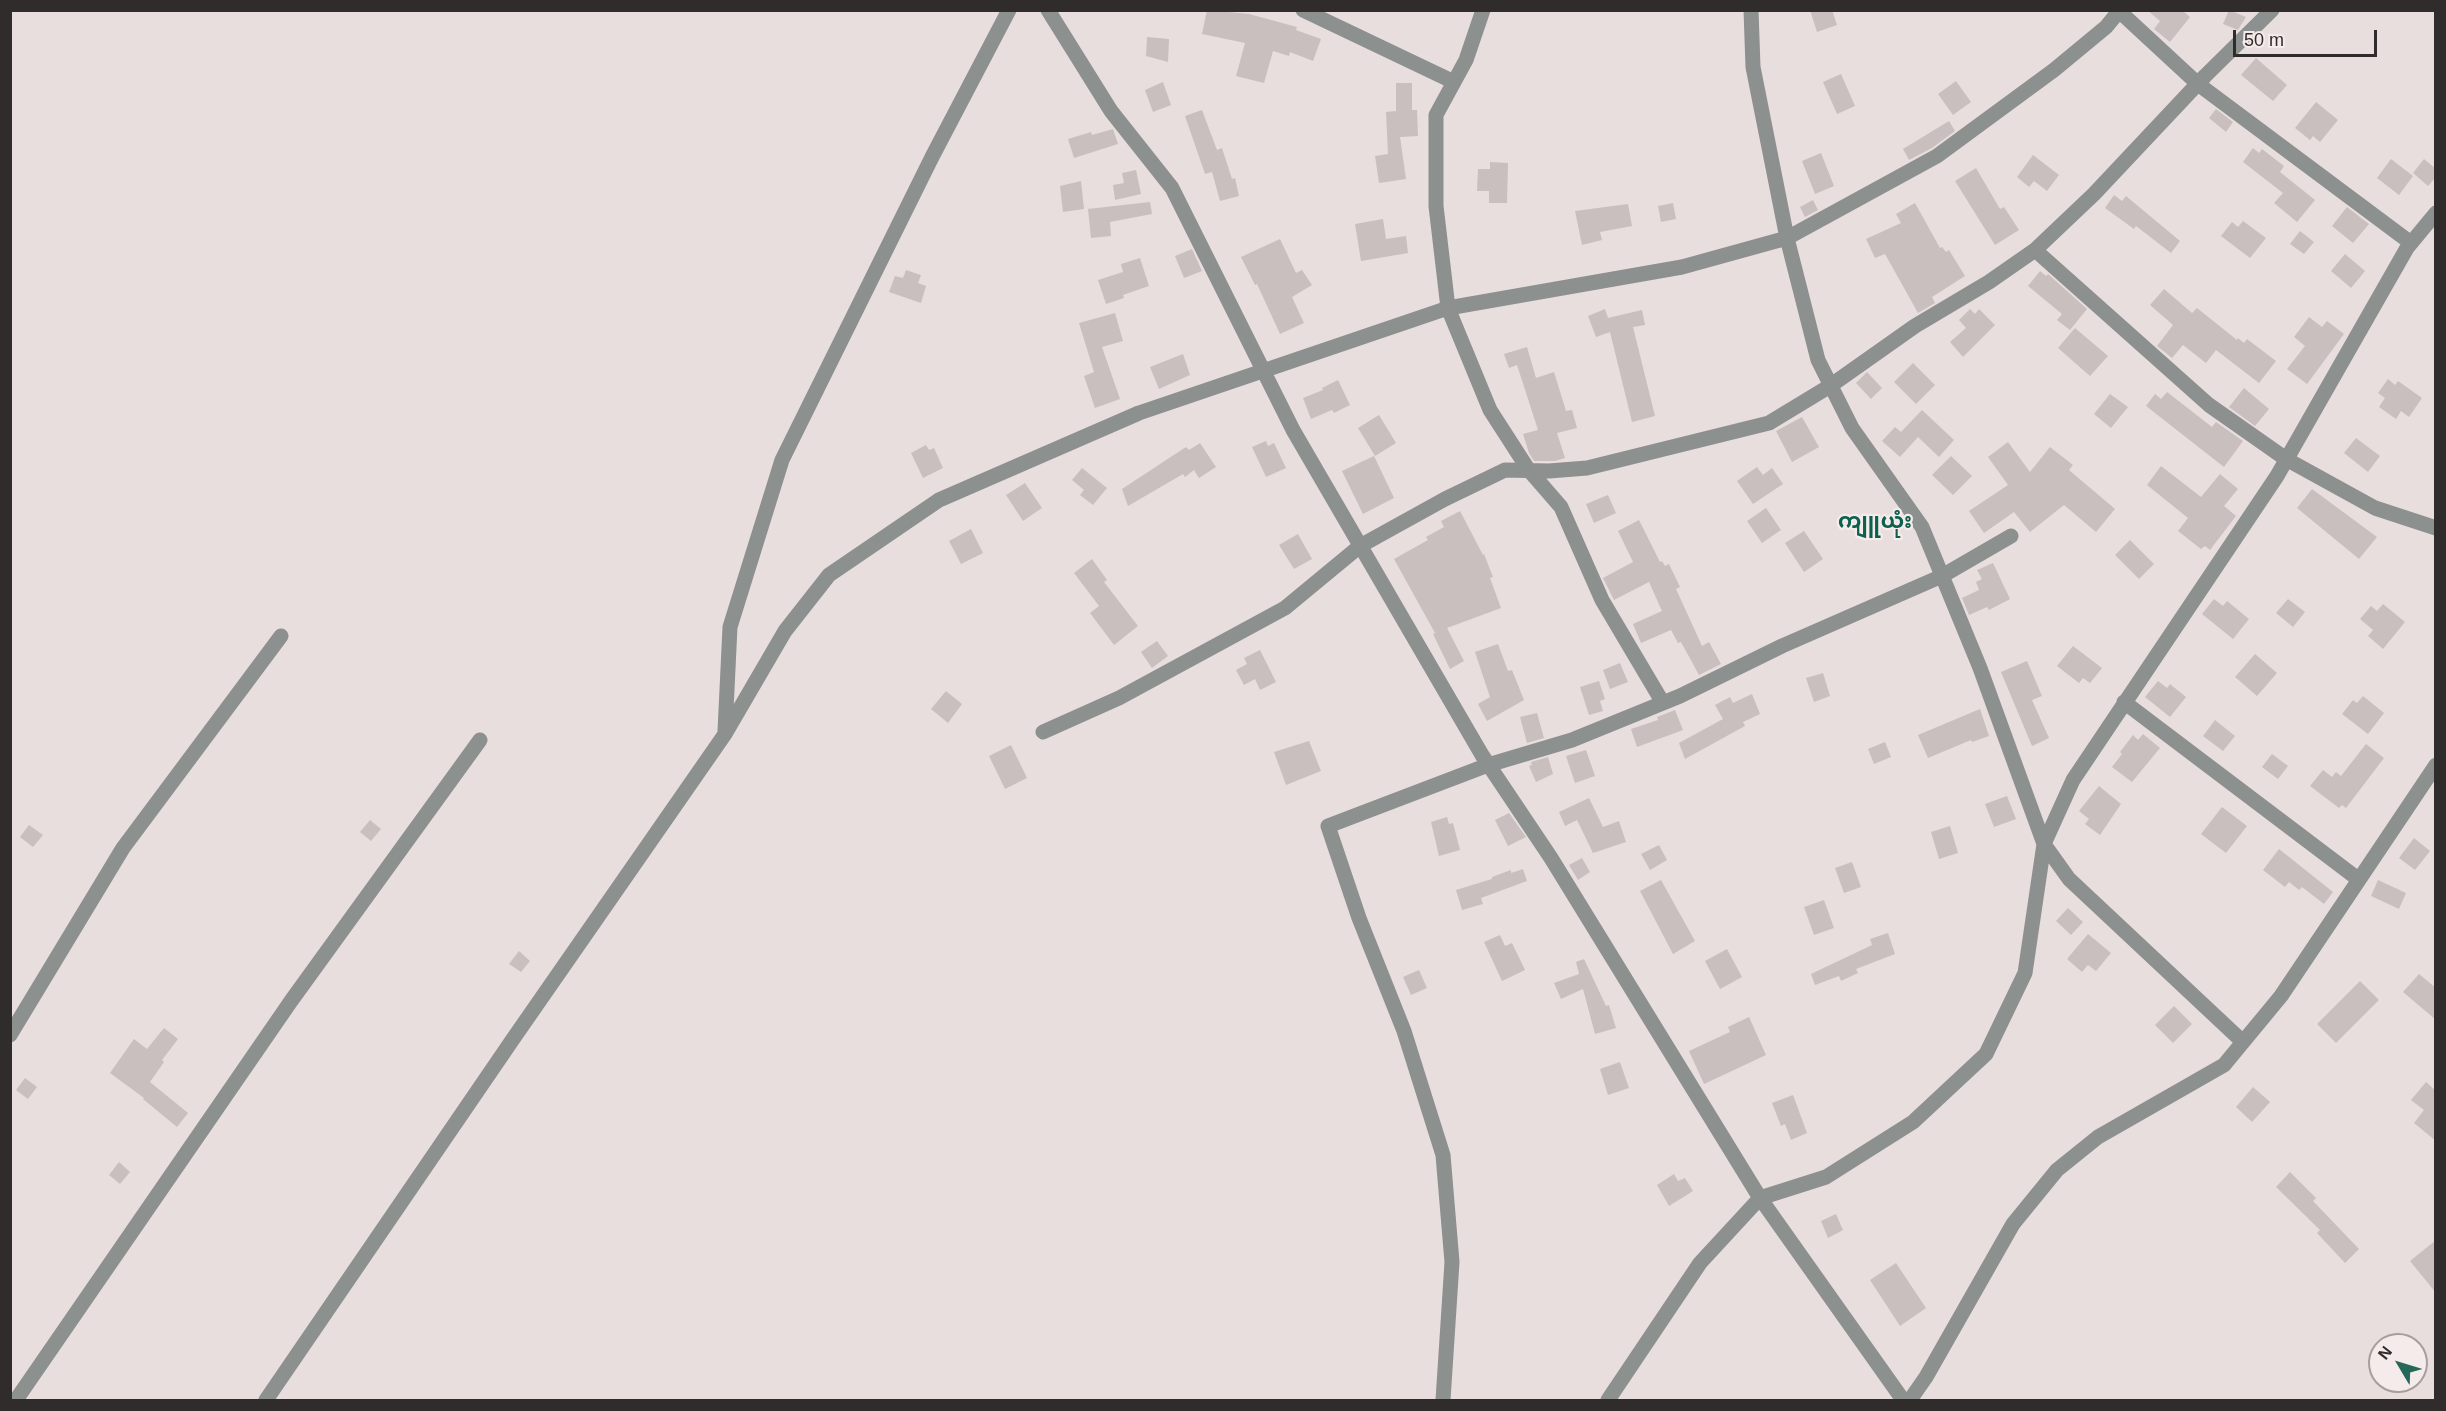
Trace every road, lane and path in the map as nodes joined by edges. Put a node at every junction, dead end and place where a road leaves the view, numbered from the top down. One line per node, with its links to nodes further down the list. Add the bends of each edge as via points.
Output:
1 (1009, 10): 27 (street, via 782,460 730,627)
2 (1048, 10): 15 (street, via 1111,111 1172,188)
3 (1303, 10): 8 (street)
4 (1483, 10): 8 (street)
5 (1751, 10): 11 (street, via 1754,67)
6 (2272, 10): 9 (street)
7 (2119, 11): 9 (street); 11 (street, via 2106,27 2054,70 1937,156)
8 (1454, 82): 14 (street, via 1437,115 1436,206)
9 (2198, 84): 12 (street); 13 (street, via 2094,195)
10 (2436, 213): 12 (street)
11 (1787, 238): 14 (street, via 1682,267); 16 (street, via 1818,360)
12 (2411, 243): 17 (street)
13 (2035, 250): 16 (street, via 1915,326); 17 (street, via 2209,405)
14 (1449, 308): 15 (street); 18 (street, via 1490,410)
15 (1264, 371): 21 (street); 27 (street, via 1139,413 929,506 829,575 785,631)
16 (1830, 386): 18 (street, via 1769,423 1587,468); 22 (street, via 1852,428 1922,528)
17 (2286, 459): 19 (street, via 2375,508); 24 (street)
18 (1528, 470): 21 (street, via 1505,470); 25 (street, via 1561,507 1602,600)
19 (2436, 528)
20 (2012, 536): 22 (street)
21 (1360, 546): 26 (street, via 1285,608 1119,698); 29 (street)
22 (1942, 576): 25 (street); 31 (street)
23 (281, 636): 33 (street, via 123,848)
24 (2124, 702): 31 (street, via 2073,780); 32 (street)
25 (1663, 703): 29 (street, via 1572,740)
26 (1043, 732)
27 (725, 734): 37 (street)
28 (480, 740): 36 (street, via 291,1000)
29 (1488, 765): 35 (street, via 1551,858); 38 (street, via 1328,826 1404,1031 1443,1155 1452,1262)
30 (2436, 765): 32 (street)
31 (2044, 844): 34 (street, via 2069,879); 35 (street, via 2025,973 1986,1054 1914,1122 1826,1177)
32 (2358, 879): 34 (street, via 2281,996)
33 (10, 1035)
34 (2243, 1042): 41 (street, via 2224,1065 2098,1137 2057,1170 2013,1224)
35 (1760, 1198): 39 (street, via 1701,1263); 40 (street)
36 (16, 1401)
37 (266, 1401)
38 (1443, 1401)
39 (1608, 1401)
40 (1903, 1401)
41 (1910, 1401)

